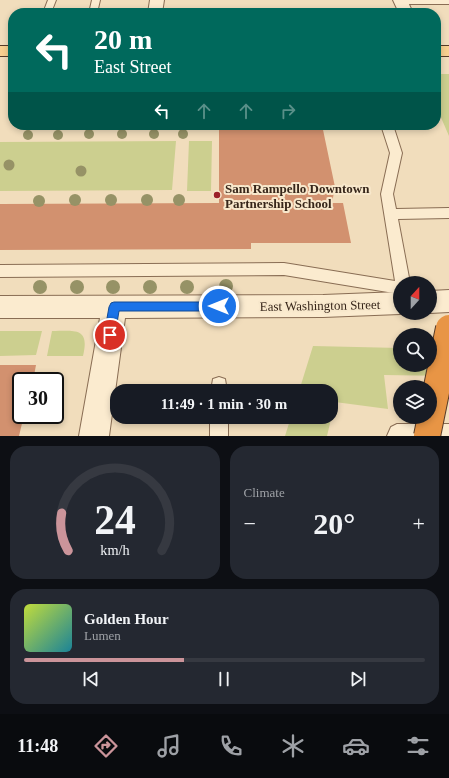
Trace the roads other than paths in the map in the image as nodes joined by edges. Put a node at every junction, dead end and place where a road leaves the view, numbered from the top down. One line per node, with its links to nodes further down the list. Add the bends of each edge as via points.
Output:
1 (449, 1): 2 (lane)
2 (402, 5)
3 (388, 130): 5 (lane, via 396,154 387,194)
4 (449, 213): 5 (lane)
5 (390, 214): 7 (lane)
6 (0, 271): 8 (lane, via 284,269)
7 (402, 276)
8 (393, 287)
9 (437, 293): 10 (lane)
10 (449, 295)
11 (449, 301): 12 (street)
12 (437, 302)
13 (393, 303): 15 (street, East Washington Street)
14 (0, 307): 15 (street, East Washington Street)
15 (114, 307): 19 (street)
16 (449, 328): 22 (highway, bridge)
17 (219, 424): 20 (lane)
18 (449, 433): 21 (lane, via 397,433)
19 (94, 436)
20 (219, 436)
21 (396, 436)
22 (426, 436)

